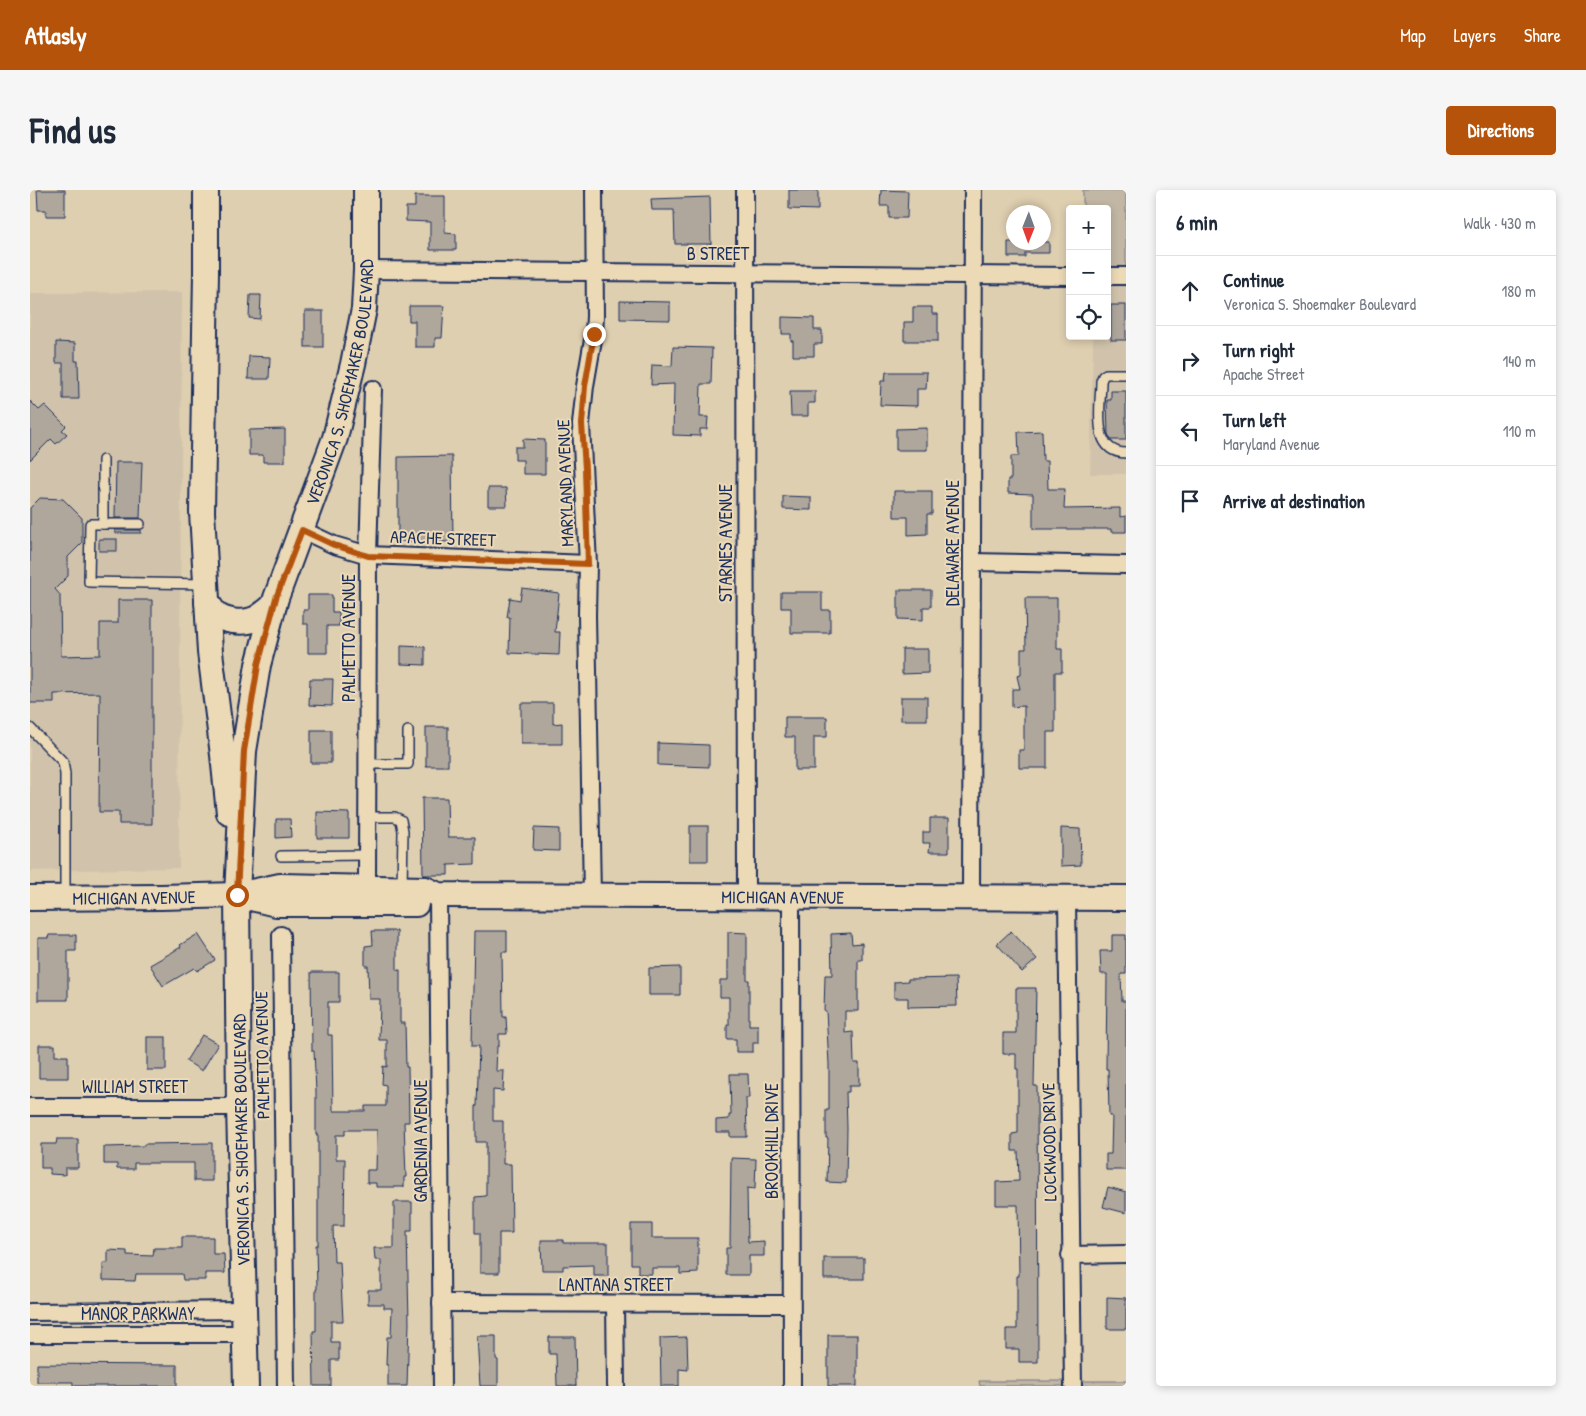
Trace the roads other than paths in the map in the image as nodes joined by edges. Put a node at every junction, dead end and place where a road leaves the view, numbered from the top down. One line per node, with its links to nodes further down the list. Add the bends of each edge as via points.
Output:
1 (206, 190): 24 (street, VERONICA S. SHOEMAKER BOULEVARD, via 202,512)
2 (366, 190): 6 (street, VERONICA S. SHOEMAKER BOULEVARD)
3 (594, 190): 7 (street, MARYLAND AVENUE)
4 (745, 190): 8 (street, STARNES AVENUE)
5 (972, 190): 9 (street, DELAWARE AVENUE)
6 (366, 270): 7 (street, B STREET); 19 (street, VERONICA S. SHOEMAKER BOULEVARD, via 364,309 340,420)
7 (594, 272): 8 (street, B STREET); 22 (street, MARYLAND AVENUE, via 594,334 582,424)
8 (745, 273): 9 (street, B STREET); 37 (street, STARNES AVENUE)
9 (972, 275): 10 (street, B STREET); 21 (street, DELAWARE AVENUE)
10 (1066, 276)
11 (1111, 276): 12 (street)
12 (1126, 276)
13 (1126, 374): 15 (lane, via 1103,376 1100,429 1102,440 1109,448 1117,453)
14 (373, 389): 20 (street, PALMETTO AVENUE)
15 (1126, 453)
16 (104, 460): 17 (lane)
17 (102, 524): 18 (lane); 24 (lane, via 90,524 89,582)
18 (140, 524)
19 (302, 530): 20 (street, APACHE STREET); 25 (street, VERONICA S. SHOEMAKER BOULEVARD)
20 (368, 556): 22 (street, APACHE STREET); 28 (street, PALMETTO AVENUE)
21 (972, 562): 23 (street); 40 (street, DELAWARE AVENUE)
22 (588, 564): 36 (street, MARYLAND AVENUE)
23 (1126, 565)
24 (207, 594): 25 (street, via 217,616 229,620 252,621); 34 (street, VERONICA S. SHOEMAKER BOULEVARD, via 210,652 224,755)
25 (274, 605): 34 (street, VERONICA S. SHOEMAKER BOULEVARD, via 258,665 244,751)
26 (30, 728): 39 (lane, via 63,762)
27 (408, 732): 28 (lane, via 408,764)
28 (368, 764): 29 (street, PALMETTO AVENUE)
29 (368, 817): 30 (street, PALMETTO AVENUE); 33 (lane, via 401,820)
30 (368, 855): 31 (lane); 32 (street, PALMETTO AVENUE)
31 (280, 856)
32 (367, 887): 33 (street, MICHIGAN AVENUE); 34 (street, MICHIGAN AVENUE, via 280,886)
33 (402, 888): 35 (street, MICHIGAN AVENUE, via 425,889)
34 (237, 895): 35 (street, MICHIGAN AVENUE, via 276,904 423,904); 39 (street, MICHIGAN AVENUE); 45 (street, VERONICA S. SHOEMAKER BOULEVARD)
35 (438, 895): 36 (street, MICHIGAN AVENUE); 49 (street, GARDENIA AVENUE)
36 (592, 895): 37 (street, MICHIGAN AVENUE)
37 (746, 896): 38 (street, MICHIGAN AVENUE)
38 (791, 896): 40 (street, MICHIGAN AVENUE); 51 (street, BROOKHILL DRIVE)
39 (65, 897): 41 (street, MICHIGAN AVENUE)
40 (972, 897): 42 (street, MICHIGAN AVENUE)
41 (30, 898)
42 (1067, 898): 43 (street, MICHIGAN AVENUE); 48 (street, LOCKWOOD DRIVE)
43 (1126, 898)
44 (281, 934): 57 (street, PALMETTO AVENUE)
45 (239, 1106): 46 (street, WILLIAM STREET); 52 (street, VERONICA S. SHOEMAKER BOULEVARD)
46 (30, 1107)
47 (1126, 1254): 48 (street)
48 (1070, 1255): 61 (street, LOCKWOOD DRIVE)
49 (441, 1303): 50 (street, LANTANA STREET); 58 (street, GARDENIA AVENUE)
50 (616, 1304): 51 (street, LANTANA STREET); 59 (street)
51 (791, 1304): 60 (street, BROOKHILL DRIVE)
52 (245, 1310): 53 (street, MANOR PARKWAY); 55 (street, VERONICA S. SHOEMAKER BOULEVARD)
53 (30, 1312)
54 (30, 1334): 55 (street, MANOR PARKWAY)
55 (245, 1334): 56 (street, VERONICA S. SHOEMAKER BOULEVARD)
56 (246, 1386)
57 (286, 1386)
58 (442, 1386)
59 (616, 1386)
60 (792, 1386)
61 (1073, 1386)

